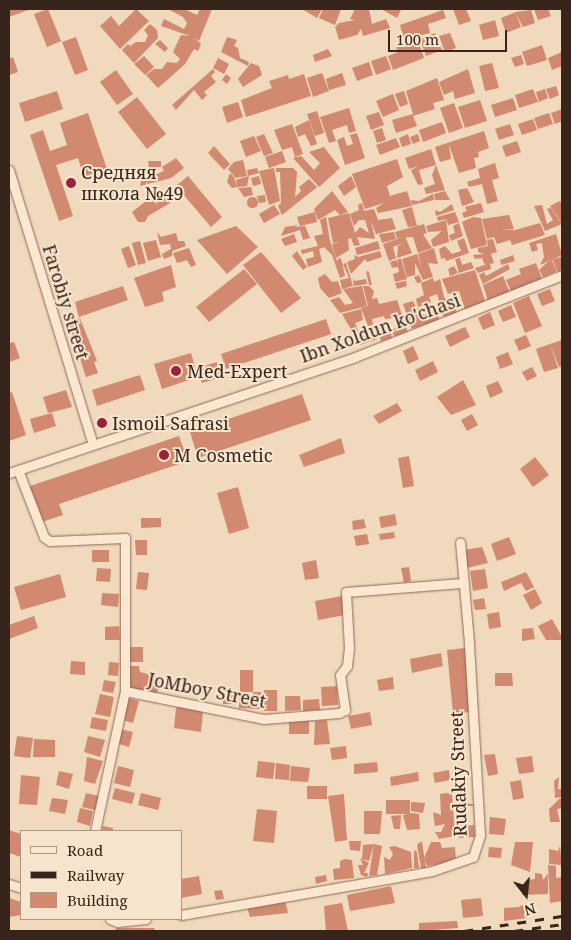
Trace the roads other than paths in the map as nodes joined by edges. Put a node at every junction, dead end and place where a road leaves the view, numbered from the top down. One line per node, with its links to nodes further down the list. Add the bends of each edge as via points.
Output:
1 (9, 170): 3 (street, Farobiy street)
2 (562, 275): 3 (street, Ibn Xoldun ko'chasi, via 355,357)
3 (93, 444): 4 (street, Ibn Xoldun ko'chasi)
4 (18, 470): 5 (street, Ibn Xoldun ko'chasi); 8 (street, via 44,537 50,541 125,538)
5 (9, 473)
6 (460, 542): 7 (street, Rudakiy Street)
7 (462, 583): 8 (street, JoMboy Street, via 346,592 350,648 347,666 340,675 345,710 339,713 264,719); 10 (street, Rudakiy Street, via 470,642 480,835 473,857 432,871)
8 (125, 691): 9 (street)
9 (95, 830)
10 (182, 915)
11 (112, 920): 12 (street)
12 (136, 920)

